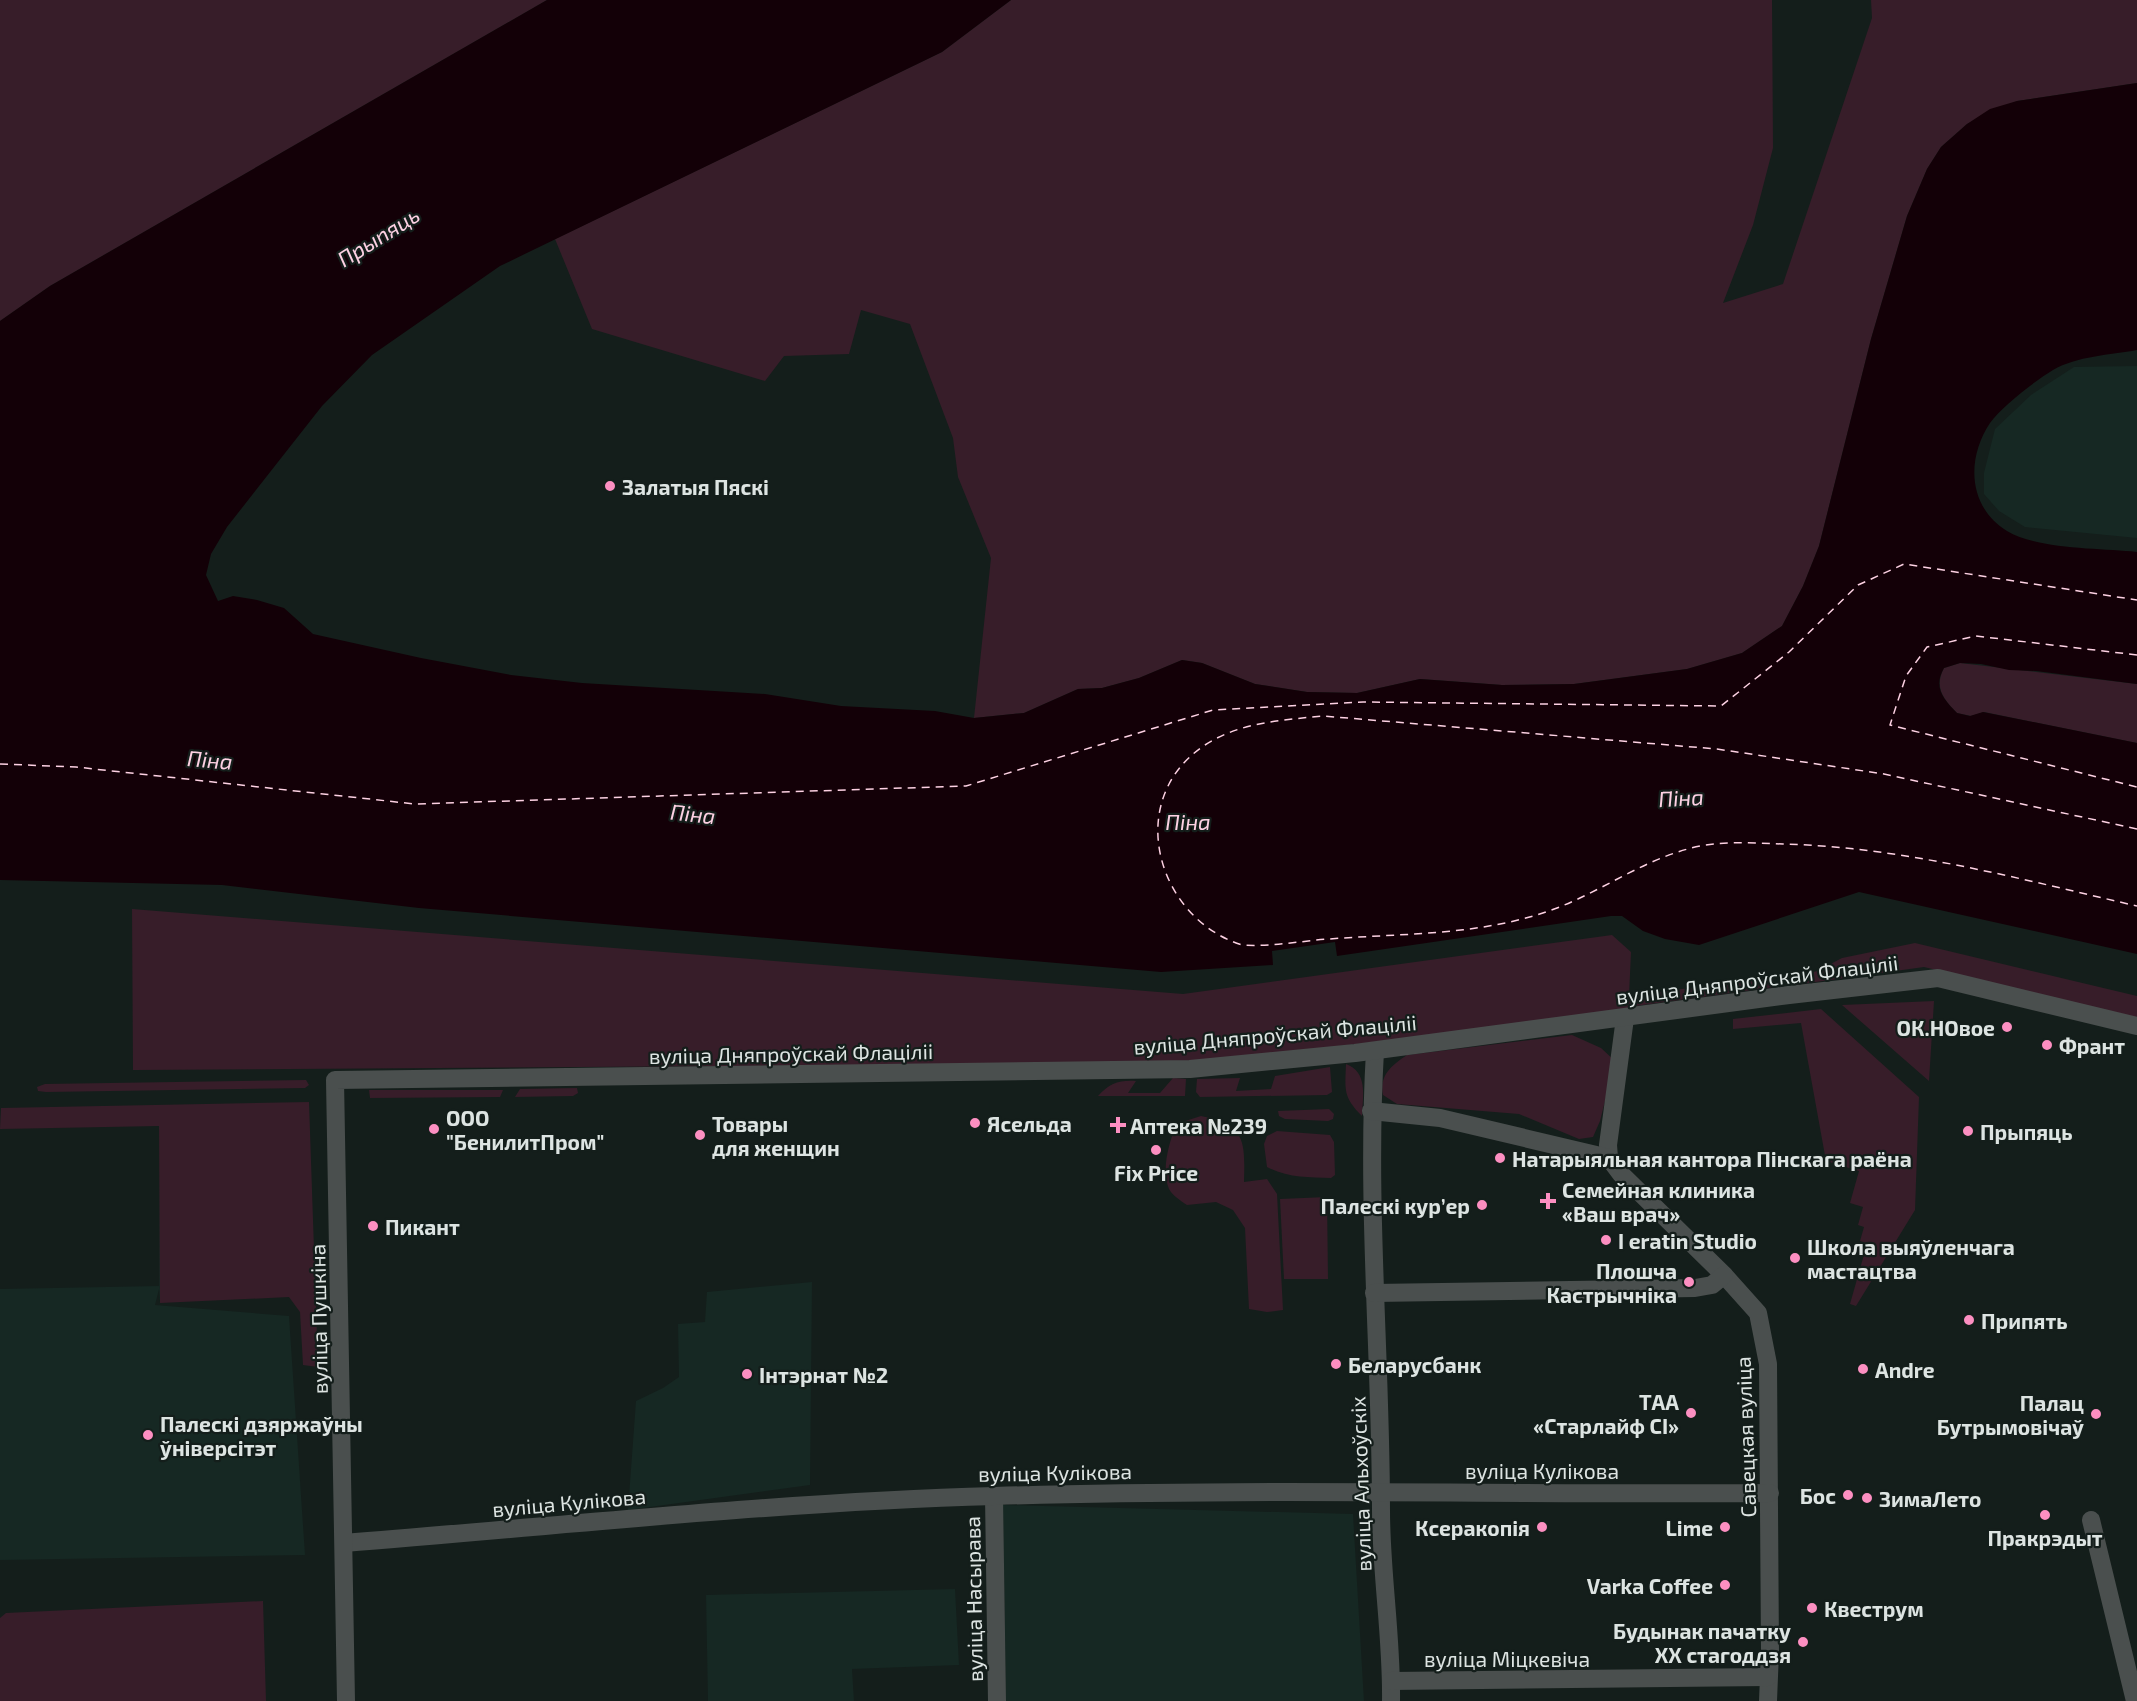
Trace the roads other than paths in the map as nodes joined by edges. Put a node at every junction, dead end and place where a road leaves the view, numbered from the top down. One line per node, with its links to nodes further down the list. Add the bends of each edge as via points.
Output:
1 (1625, 1018): 2 (street, вуліца Дняпроўскай Флаціліі, via 1938,978); 3 (street, вуліца Дняпроўскай Флаціліі); 6 (street)
2 (2137, 1026)
3 (1375, 1051): 4 (street, вуліца Дняпроўскай Флаціліі, via 1191,1069); 5 (street, вуліца Альхоўскіх)
4 (335, 1080): 13 (street, вуліца Пушкіна)
5 (1371, 1111): 6 (street, via 1440,1118); 8 (street, вуліца Альхоўскіх)
6 (1609, 1158): 7 (street, Савецкая вуліца)
7 (1724, 1275): 8 (street, via 1712,1285 1695,1288); 10 (street, Савецкая вуліца, via 1758,1313 1768,1364)
8 (1374, 1293): 9 (street, вуліца Альхоўскіх)
9 (1382, 1492): 10 (street, вуліца Кулікова); 11 (street, вуліца Кулікова); 15 (street, вуліца Альхоўскіх)
10 (1770, 1493): 14 (street, Савецкая вуліца)
11 (994, 1496): 13 (street, вуліца Кулікова, via 859,1501); 17 (street, вуліца Насырава)
12 (2091, 1520): 20 (street)
13 (344, 1543): 16 (street, вуліца Пушкіна)
14 (1768, 1677): 15 (street, вуліца Міцкевіча); 19 (street, Савецкая вуліца)
15 (1391, 1681): 18 (street, вуліца Альхоўскіх)
16 (346, 1701)
17 (997, 1701)
18 (1391, 1701)
19 (1768, 1701)
20 (2135, 1701)

